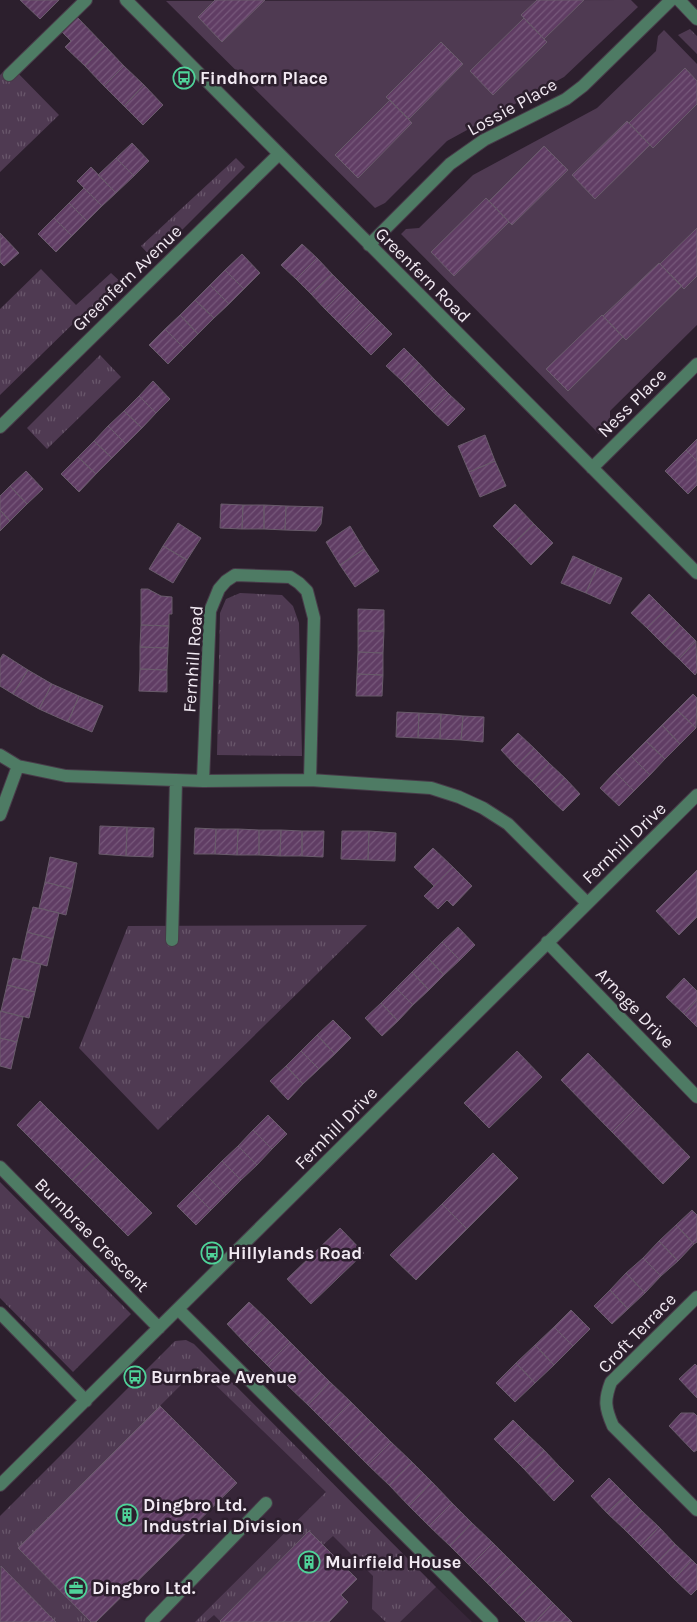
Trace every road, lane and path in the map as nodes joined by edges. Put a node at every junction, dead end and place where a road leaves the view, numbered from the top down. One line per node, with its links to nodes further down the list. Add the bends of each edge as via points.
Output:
1 (86, 0): 6 (street)
2 (671, 0): 8 (street, Lossie Place, via 584,86 566,99 484,140 450,164)
3 (678, 0): 5 (street)
4 (129, 1): 7 (street, Greenfern Road)
5 (697, 19)
6 (9, 75)
7 (279, 154): 8 (street, Greenfern Road); 10 (street, Greenfern Avenue)
8 (369, 245): 11 (street, Greenfern Road)
9 (697, 364): 11 (street, Ness Place)
10 (0, 427)
11 (592, 468): 12 (street, Greenfern Road)
12 (697, 573)
13 (0, 755): 14 (street)
14 (18, 766): 15 (street, via 66,776); 19 (street)
15 (176, 780): 17 (street); 21 (street)
16 (310, 780): 17 (street); 17 (street, Fernhill Road, via 314,618 307,591 290,577 235,575 219,589 210,611); 20 (street, via 431,788 459,797 508,824)
17 (203, 781)
18 (697, 796): 20 (street, Fernhill Drive)
19 (0, 815)
20 (587, 903): 22 (street, Fernhill Drive)
21 (172, 940)
22 (547, 942): 23 (street, Arnage Drive); 26 (street, Fernhill Drive)
23 (697, 1097)
24 (0, 1167): 28 (street, Burnbrae Crescent)
25 (697, 1297): 32 (street, Croft Terrace, via 611,1382 606,1395 606,1411 613,1426)
26 (178, 1309): 28 (street, Fernhill Drive); 34 (street)
27 (0, 1313): 29 (street)
28 (159, 1328): 29 (street, Fernhill Drive)
29 (86, 1401): 30 (street, Fernhill Drive)
30 (0, 1485)
31 (266, 1502): 33 (street)
32 (697, 1510)
33 (151, 1622)
34 (492, 1622)

